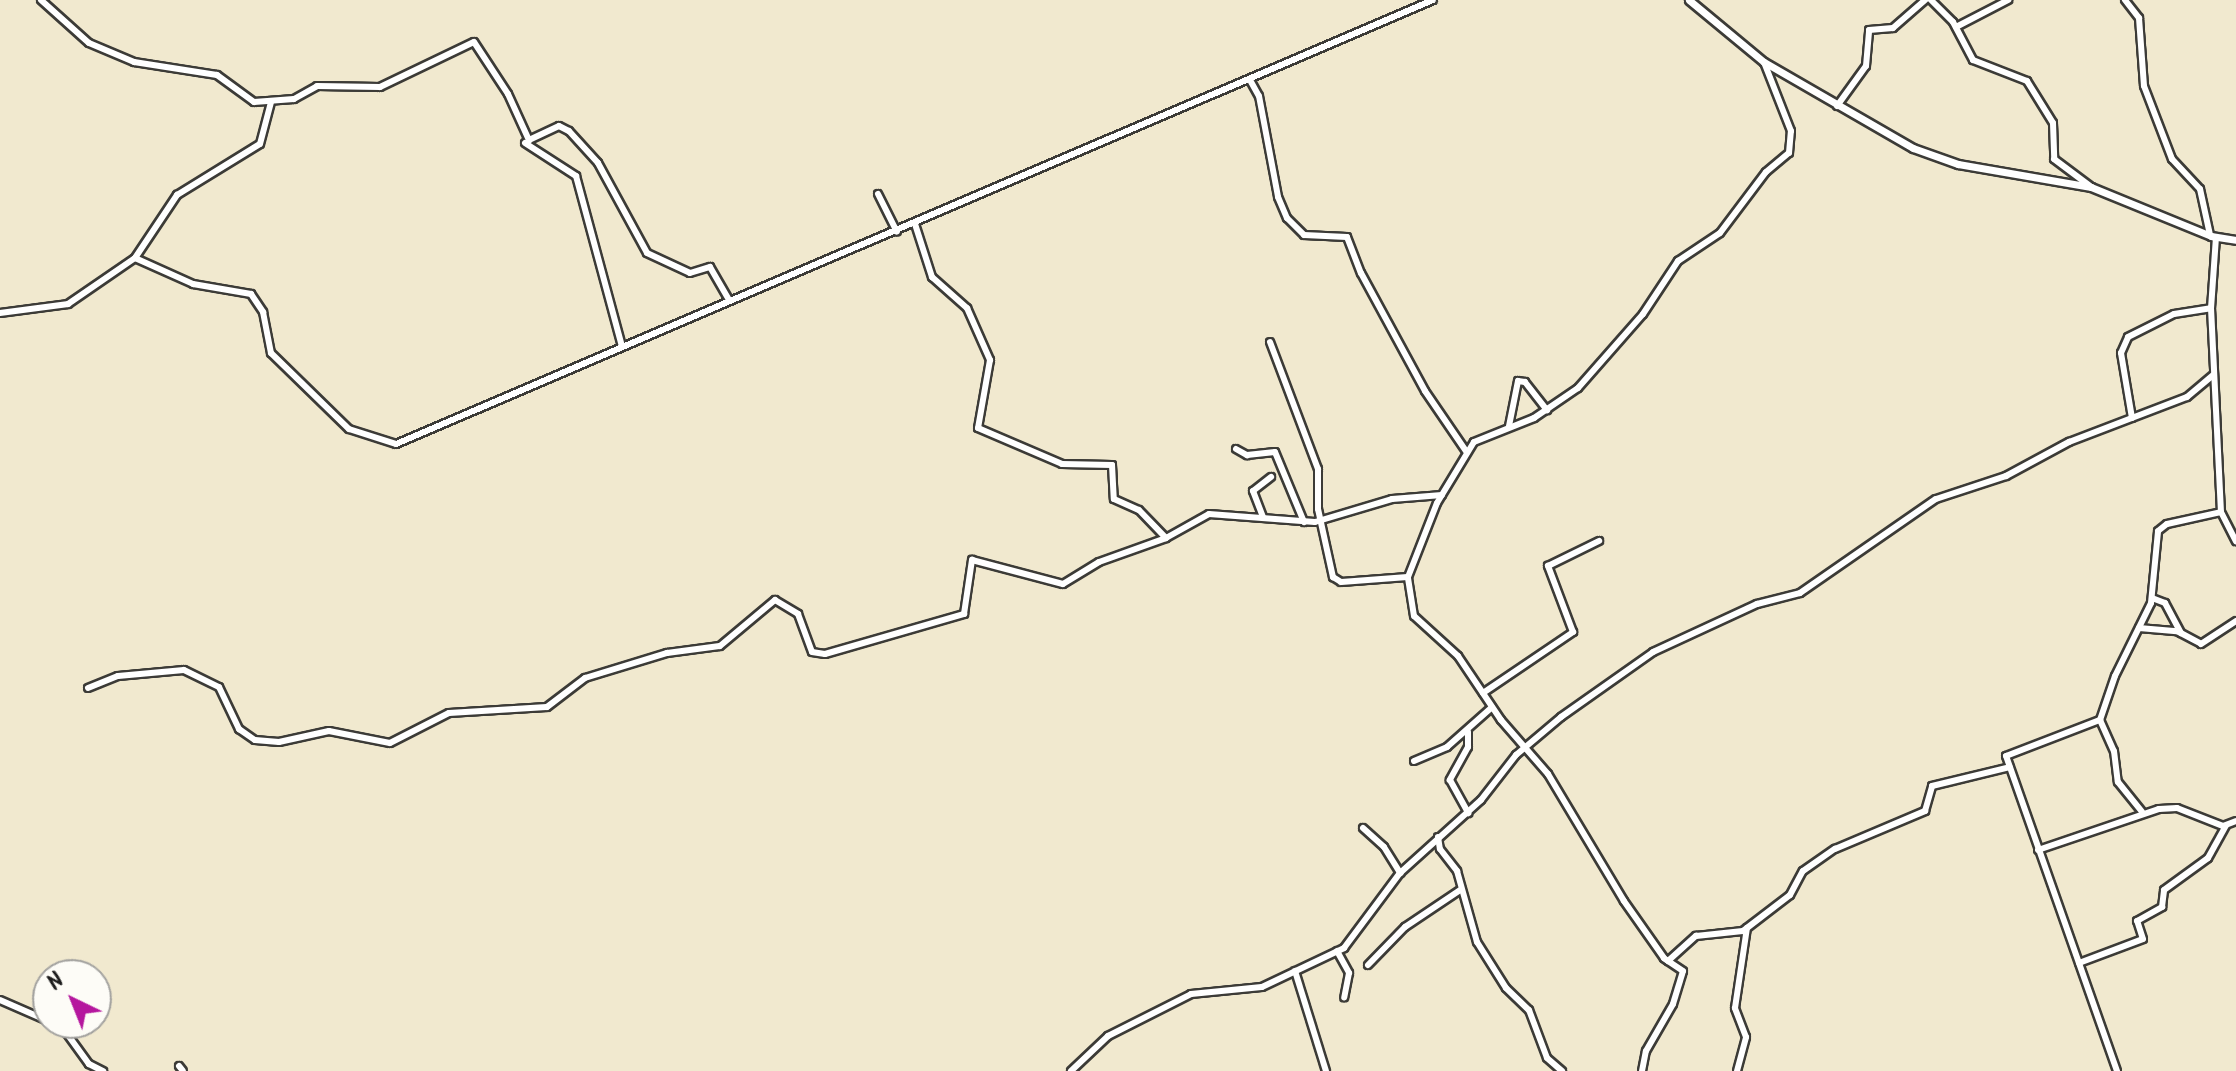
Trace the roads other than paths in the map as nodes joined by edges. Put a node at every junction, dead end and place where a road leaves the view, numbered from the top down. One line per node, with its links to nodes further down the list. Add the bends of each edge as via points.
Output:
1 (41, 0): 10 (street, via 89,43 119,56 210,72 250,100)
2 (1433, 0): 9 (street)
3 (1689, 0): 8 (street)
4 (1928, 0): 7 (street); 11 (street, via 1893,28 1870,29 1866,66)
5 (2008, 0): 7 (street)
6 (2125, 0): 17 (street, via 2139,18 2144,86 2172,159 2200,189)
7 (1956, 27): 13 (street, via 1973,60 2027,81 2053,123 2054,159)
8 (1764, 62): 11 (street); 26 (street, via 1791,131 1789,153 1766,172 1720,233 1678,261 1653,302 1614,341 1599,367)
9 (1250, 80): 15 (street); 30 (street, via 1259,96 1278,197 1287,218 1301,234 1347,237 1425,391)
10 (271, 102): 19 (street, via 260,144 177,195); 20 (street, via 303,96 317,86 380,87 474,42 508,94 529,140 559,126 569,131 598,163 647,253 690,273 710,267)
11 (1837, 106): 13 (street, via 1899,141 1958,164)
12 (525, 143): 24 (street, via 576,176)
13 (2091, 187): 17 (street)
14 (878, 194): 16 (street)
15 (915, 224): 16 (street); 37 (street, via 930,273 967,308 990,360 978,428 1062,464 1112,465 1114,499 1139,510)
16 (897, 232): 20 (street)
17 (2213, 236): 18 (street); 21 (street)
18 (2236, 240)
19 (135, 258): 22 (street, via 68,304); 24 (street, via 193,284 251,294 261,307 271,353 349,429 393,444)
20 (730, 301): 24 (street)
21 (2211, 308): 25 (street); 27 (street, via 2174,314 2128,337 2121,353)
22 (0, 313)
23 (1270, 342): 36 (street, via 1318,469)
24 (622, 347)
25 (2213, 375): 27 (street, via 2187,397); 33 (street)
26 (1547, 410): 28 (street); 28 (street, via 1528,385 1518,381)
27 (2132, 418): 50 (street, via 2069,442 2006,476 1946,494 1800,593 1757,604 1665,646)
28 (1509, 426): 30 (street, via 1486,433)
29 (1236, 449): 35 (street, via 1247,455 1275,452)
30 (1466, 452): 32 (street)
31 (1271, 477): 34 (street, via 1253,491)
32 (1442, 495): 36 (street, via 1392,499); 40 (street)
33 (2221, 512): 39 (street); 41 (street, via 2167,524 2158,531 2157,564 2149,583)
34 (1263, 517): 35 (street); 37 (street, via 1209,514)
35 (1304, 522): 36 (street)
36 (1320, 522): 40 (street, via 1336,580)
37 (1166, 538): 45 (street, via 1099,562 1063,584 972,560 969,609 964,614 825,654 812,652 798,614 775,600 720,646 667,653 585,678 547,707 449,713 390,743 329,731 279,742 255,740 239,729 219,687 184,670 118,676)
38 (1599, 541): 46 (street, via 1548,566 1573,632)
39 (2236, 541)
40 (1408, 577): 46 (street, via 1414,616 1458,656)
41 (2152, 598): 43 (street); 44 (street, via 2165,603)
42 (2236, 621): 44 (street, via 2201,644)
43 (2139, 628): 44 (street); 48 (street)
44 (2182, 633)
45 (88, 688)
46 (1483, 693): 47 (street)
47 (1492, 707): 49 (street); 50 (street)
48 (2100, 720): 52 (street, via 2010,751); 53 (street, via 2114,751 2118,782)
49 (1468, 731): 51 (street); 54 (street, via 1468,747 1450,780)
50 (1526, 747): 54 (street); 64 (street)
51 (1414, 761)
52 (2010, 767): 59 (street); 62 (street, via 1932,786 1925,811 1870,830 1823,856 1803,871 1790,895)
53 (2142, 812): 56 (street, via 2177,808); 59 (street)
54 (1468, 813): 58 (street)
55 (2236, 821): 56 (street)
56 (2226, 826): 65 (street, via 2208,858 2164,890 2162,907 2137,921 2143,939)
57 (1363, 828): 60 (street, via 1384,847)
58 (1438, 837): 60 (street); 61 (street, via 1440,849 1457,871)
59 (2038, 850): 65 (street)
60 (1400, 873): 63 (street, via 1352,942)
61 (1460, 890): 66 (street, via 1405,927); 75 (street, via 1477,942 1506,988 1529,1010 1547,1058)
62 (1747, 928): 64 (street, via 1726,936 1696,936); 77 (street, via 1735,1008 1746,1037)
63 (1337, 951): 67 (street); 68 (street, via 1349,973)
64 (1667, 961): 76 (street, via 1681,969 1682,978 1647,1047)
65 (2079, 963): 78 (street)
66 (1368, 965)
67 (1295, 971): 73 (street, via 1262,987 1191,994 1108,1036); 74 (street)
68 (1344, 998)
69 (0, 1000): 70 (street)
70 (32, 1014)
71 (71, 1039): 72 (street, via 89,1064)
72 (103, 1071)
73 (1071, 1071)
74 (1326, 1071)
75 (1562, 1071)
76 (1642, 1071)
77 (1737, 1071)
78 (2117, 1071)

